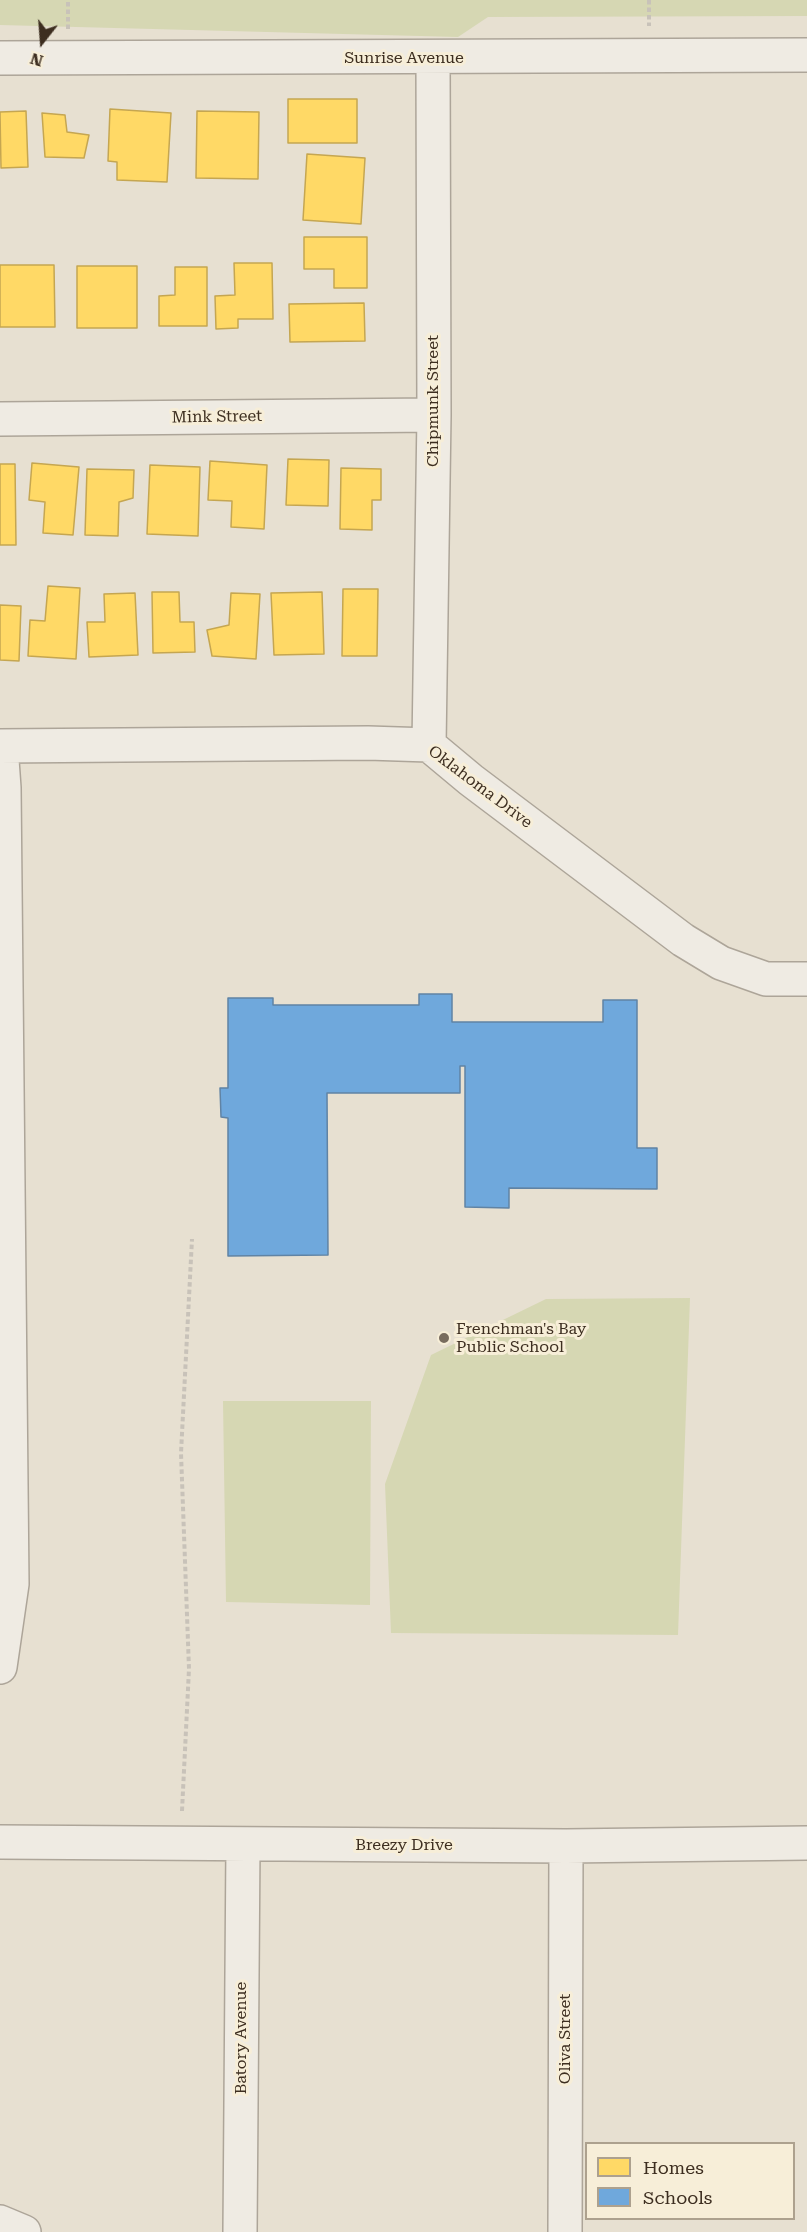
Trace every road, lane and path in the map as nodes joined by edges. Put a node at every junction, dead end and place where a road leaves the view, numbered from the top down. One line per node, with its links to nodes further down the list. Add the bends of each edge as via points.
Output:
1 (807, 56): 3 (street, Sunrise Avenue)
2 (0, 58): 3 (street, Sunrise Avenue)
3 (433, 58): 4 (street, Chipmunk Street)
4 (434, 415): 5 (street, Mink Street); 6 (street, Chipmunk Street)
5 (0, 419)
6 (429, 745): 7 (street, Oklahoma Drive); 8 (street, Oklahoma Drive, via 683,940 722,963 766,979)
7 (0, 746): 10 (street, via 4,788 12,1584)
8 (807, 979)
9 (192, 1239): 11 (path, via 181,1453 189,1669)
10 (0, 1667)
11 (182, 1811)
12 (0, 1842): 14 (street, Breezy Drive)
13 (807, 1843): 15 (street, Breezy Drive)
14 (243, 1845): 15 (street, Breezy Drive); 18 (street, Batory Avenue)
15 (566, 1846): 19 (street, Oliva Street)
16 (0, 2222): 17 (street)
17 (24, 2232)
18 (240, 2232)
19 (565, 2232)

